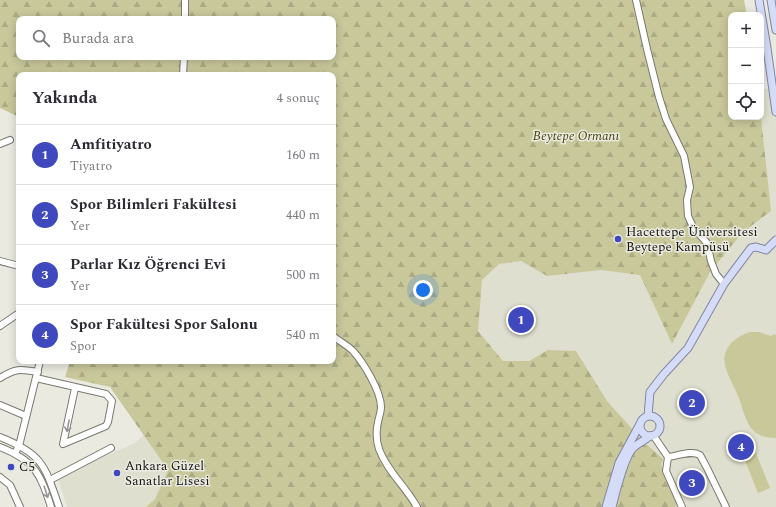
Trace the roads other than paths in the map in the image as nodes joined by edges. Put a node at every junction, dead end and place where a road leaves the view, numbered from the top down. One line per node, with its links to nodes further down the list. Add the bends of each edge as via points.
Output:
1 (185, 0): 5 (street)
2 (636, 0): 15 (street, via 659,97 666,119 684,156 690,186 687,200 688,216 693,227 707,243 716,274)
3 (759, 0): 9 (main road)
4 (771, 0): 6 (main road)
5 (185, 16)
6 (776, 30)
7 (184, 60): 8 (street)
8 (183, 72)
9 (776, 112)
10 (10, 140): 11 (street)
11 (0, 144)
12 (776, 240): 15 (main road, via 766,250 751,248)
13 (0, 261): 14 (street)
14 (16, 265)
15 (724, 284): 25 (main road, via 688,348 650,392)
16 (16, 315): 17 (street)
17 (0, 326)
18 (336, 338): 39 (street, via 352,350 374,385 381,408 376,433 382,458)
19 (39, 364): 20 (street)
20 (37, 375): 21 (street, via 21,369); 22 (street); 24 (street)
21 (0, 378)
22 (75, 388): 22 (street, one-way to 22, via 65,437 63,444 102,429 108,422 112,401 109,397 106,394)
23 (0, 405): 24 (street)
24 (26, 416): 29 (street)
25 (648, 416): 26 (main road); 27 (main road, via 657,419 659,425 658,431)
26 (640, 424): 27 (main road, via 642,432 647,436); 40 (main road, via 618,463)
27 (652, 435): 33 (street); 41 (main road, via 633,448 622,472)
28 (0, 437): 29 (street)
29 (19, 446): 32 (street); 35 (street, via 39,460)
30 (0, 447): 32 (street)
31 (110, 448): 35 (street)
32 (15, 453): 37 (street, one-way to 37, via 38,474)
33 (668, 456): 42 (street, via 666,471); 43 (street, via 691,452 700,454)
34 (0, 477): 36 (street, via 10,484)
35 (50, 480): 38 (street)
36 (20, 507)
37 (51, 507)
38 (59, 507)
39 (418, 507)
40 (606, 507)
41 (612, 507)
42 (682, 507)
43 (726, 507)

